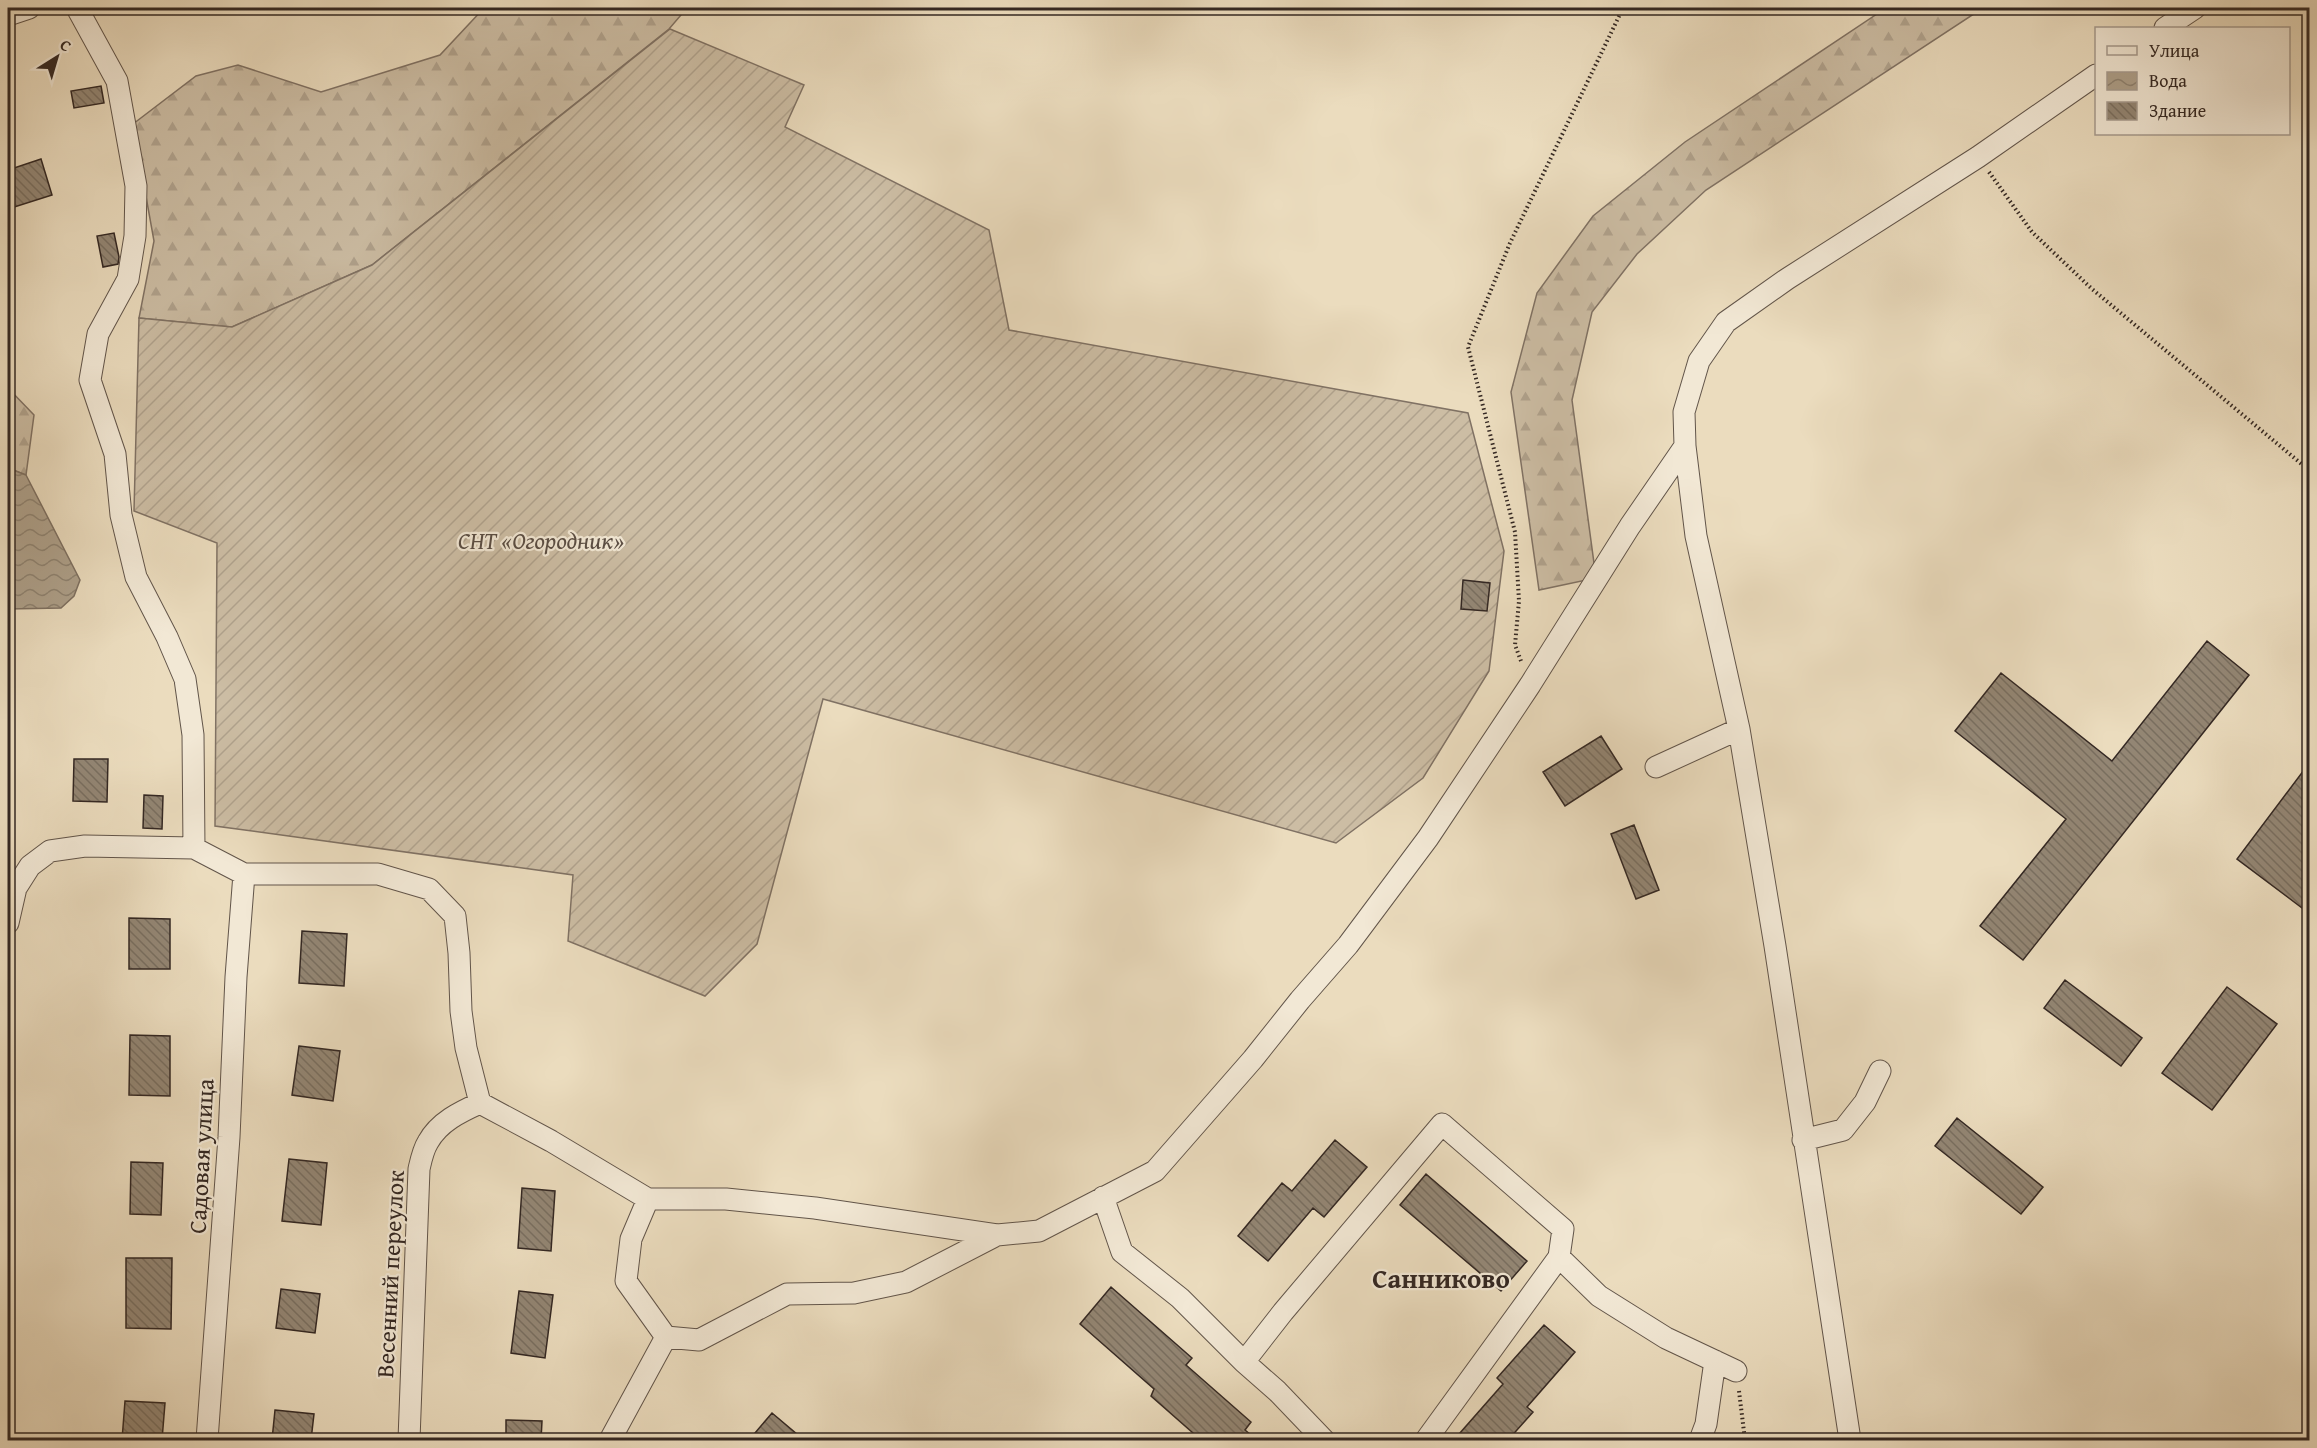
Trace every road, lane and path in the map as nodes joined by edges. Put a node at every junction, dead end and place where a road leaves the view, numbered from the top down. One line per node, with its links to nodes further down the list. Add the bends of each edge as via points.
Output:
1 (30, 8): 5 (street)
2 (77, 8): 14 (street, via 117,81 136,186 135,236 128,279 98,334 90,380 115,454 121,515 136,577 185,680 193,735)
3 (1623, 8): 11 (path, via 1510,243 1468,347 1515,532 1519,601 1515,645)
4 (2195, 8): 6 (street)
5 (8, 15)
6 (2166, 27)
7 (2095, 76): 8 (street)
8 (1978, 157): 9 (street, via 1726,322 1699,361 1684,412); 10 (path, via 2040,240 2092,289)
9 (1685, 446): 11 (street, via 1630,525); 12 (street, via 1696,537)
10 (2310, 471)
11 (1530, 685): 20 (street, via 1428,838 1348,945 1253,1059 1155,1171)
12 (1739, 729): 13 (street); 19 (street)
13 (1656, 767)
14 (194, 848): 15 (street); 16 (street, via 85,846 50,851 30,866 16,888)
15 (244, 874): 18 (street, via 378,874 429,890 455,916 461,1011); 28 (street, Садовая улица, via 230,1137)
16 (8, 923)
17 (1881, 1071): 19 (street, via 1843,1131)
18 (480, 1103): 21 (street); 29 (street, Весенний переулок, via 444,1122 428,1142 419,1169)
19 (1803, 1140): 35 (street)
20 (1103, 1197): 22 (street, via 1039,1231); 26 (street, via 1122,1252 1180,1298)
21 (648, 1199): 22 (street, via 726,1199 815,1208); 24 (street, via 631,1239 626,1281)
22 (998, 1235): 24 (street, via 906,1282 854,1293 787,1294 699,1340)
23 (1559, 1257): 25 (street, via 1599,1296 1666,1338); 26 (street, via 1563,1229 1442,1124); 32 (street)
24 (666, 1337): 30 (street)
25 (1715, 1361): 27 (street); 33 (street)
26 (1244, 1362): 31 (street)
27 (1736, 1371): 34 (path)
28 (207, 1440)
29 (409, 1440)
30 (610, 1440)
31 (1324, 1440)
32 (1426, 1440)
33 (1700, 1440)
34 (1745, 1440)
35 (1850, 1440)

